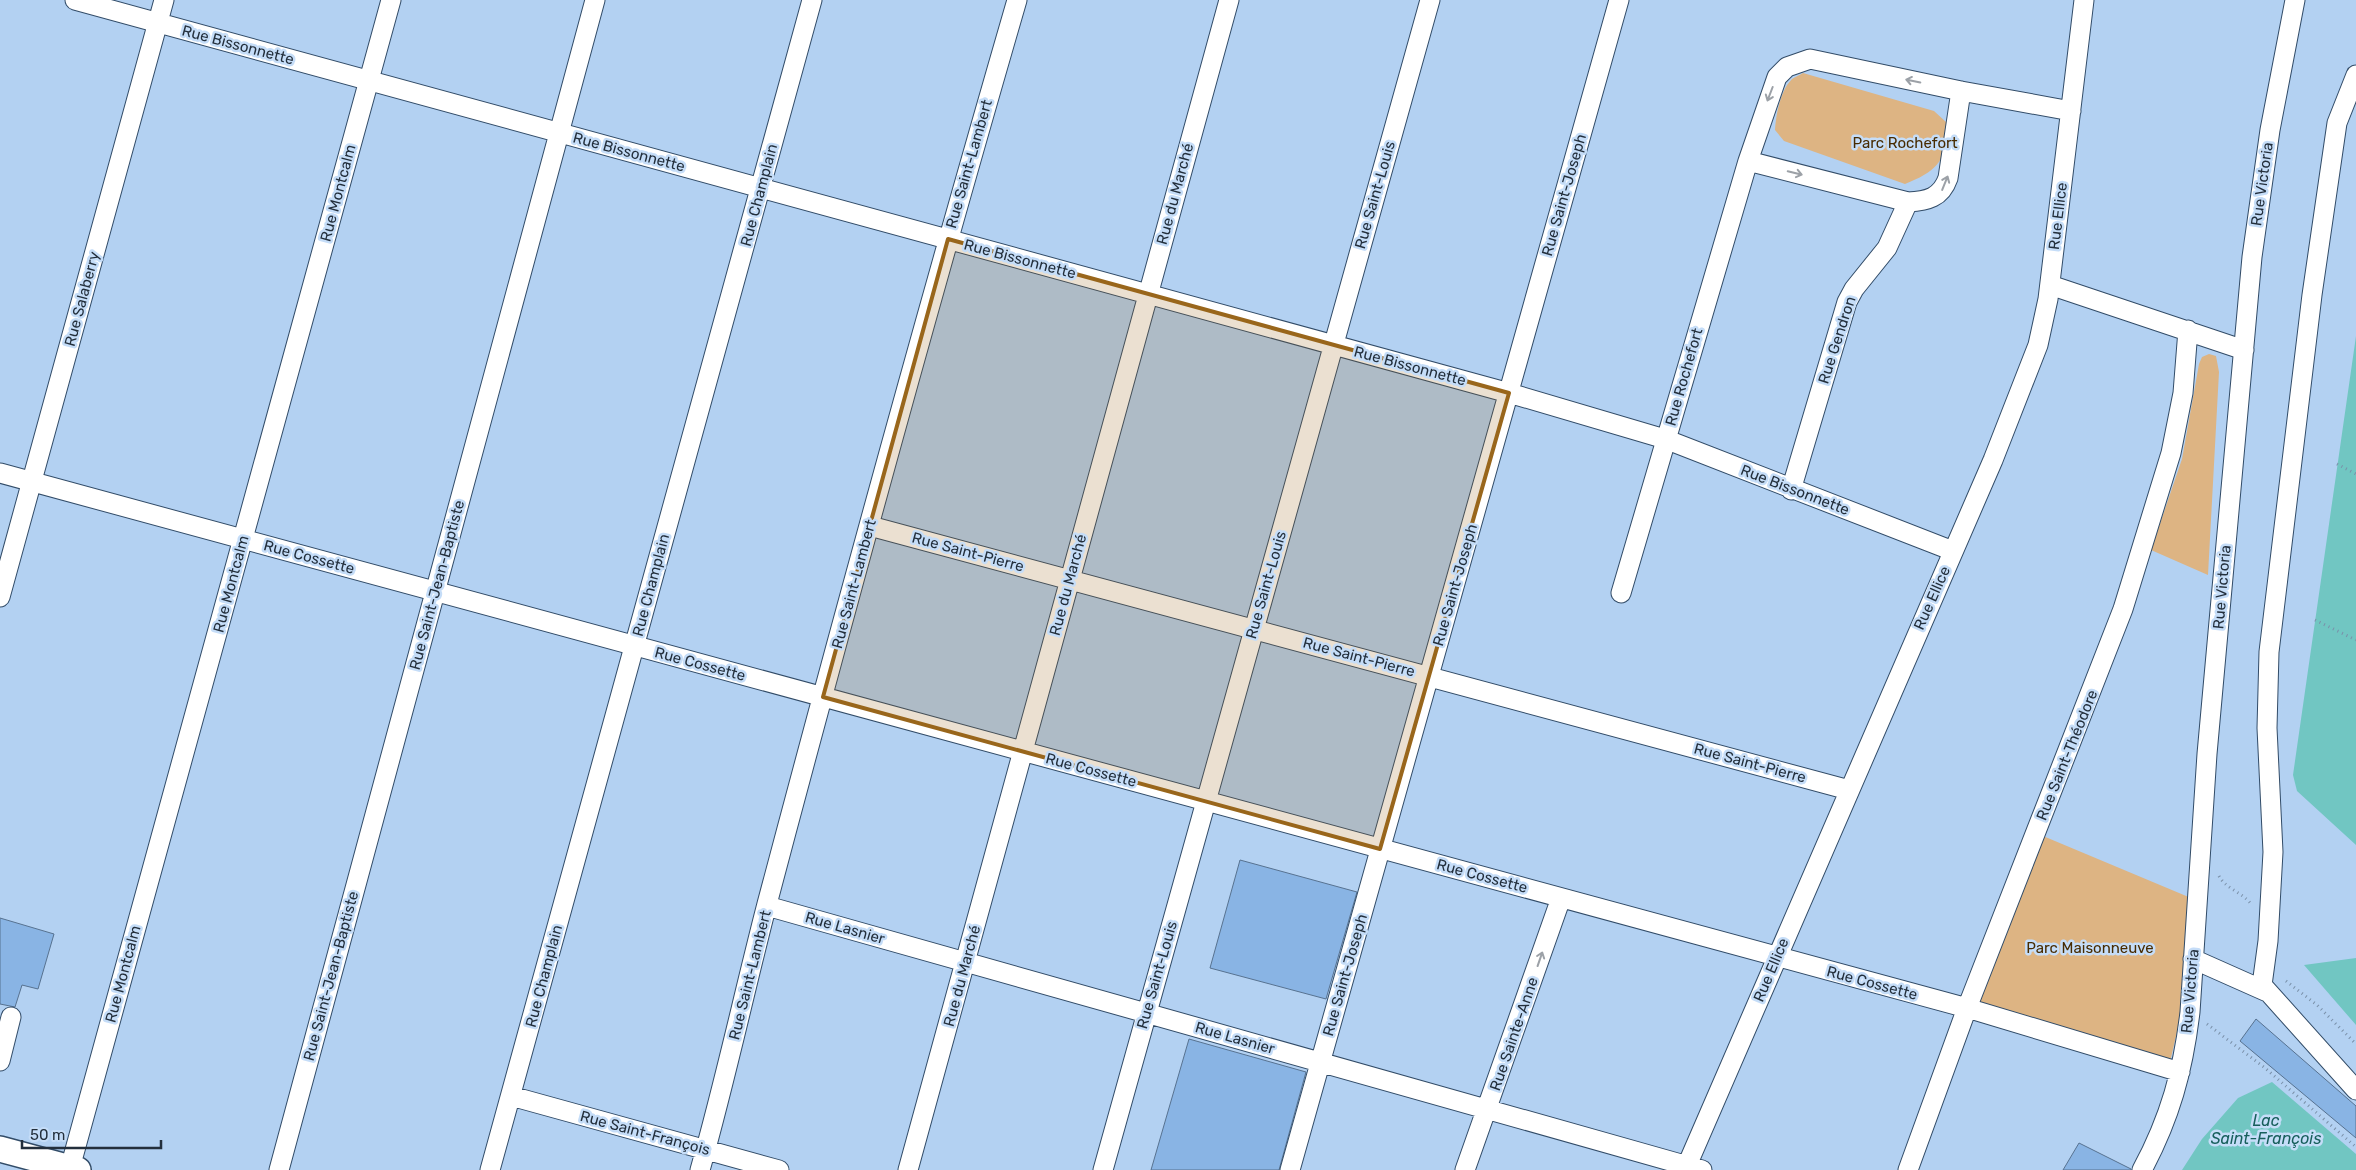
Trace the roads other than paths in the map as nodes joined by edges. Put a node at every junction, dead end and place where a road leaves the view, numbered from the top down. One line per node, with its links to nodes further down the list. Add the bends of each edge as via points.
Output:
1 (75, 0): 12 (street, Rue Bissonnette)
2 (164, 0): 12 (street, Rue Salaberry)
3 (391, 0): 14 (street, Rue Montcalm)
4 (595, 0): 17 (street, Rue Saint-Jean-Baptiste)
5 (812, 0): 19 (street, Rue Champlain)
6 (1017, 0): 21 (street, Rue Saint-Lambert)
7 (1229, 0): 23 (street, Rue du Marché)
8 (1430, 0): 25 (street, Rue Saint-Louis)
9 (2084, 0): 16 (street, Rue Ellice)
10 (2296, 0): 26 (street, Rue Victoria, via 2270,130 2252,257)
11 (1613, 2): 27 (street, Rue Saint-Joseph)
12 (158, 22): 14 (street, Rue Bissonnette); 30 (street, Rue Salaberry)
13 (2356, 75): 52 (street, via 2337,123 2312,295 2269,652 2267,728 2273,852 2262,985)
14 (369, 80): 17 (street, Rue Bissonnette); 33 (street, Rue Montcalm)
15 (1961, 91): 16 (street, Rue Rochefort); 18 (street, Rue Rochefort, one-way to 18, via 1804,60 1786,67 1777,77); 20 (street, one-way to 15, via 1929,200 1945,187)
16 (2071, 111): 22 (street, Rue Ellice)
17 (559, 132): 19 (street, Rue Bissonnette); 36 (street, Rue Saint-Jean-Baptiste)
18 (1748, 161): 20 (street, one-way to 20); 28 (street, Rue Rochefort)
19 (760, 188): 21 (street, Rue Bissonnette); 40 (street, Rue Champlain)
20 (1908, 202): 31 (street, Rue Gendron, via 1887,248 1847,302)
21 (948, 239): 23 (street, Rue Bissonnette); 32 (street, Rue Saint-Lambert)
22 (2050, 285): 24 (street); 34 (street, Rue Ellice, via 2038,345)
23 (1148, 294): 25 (street, Rue Bissonnette); 35 (street, Rue du Marché)
24 (2188, 330): 26 (street); 53 (street, Rue Saint-Théodore, via 2183,393 2171,453 2123,609)
25 (1333, 345): 27 (street, Rue Bissonnette); 39 (street, Rue Saint-Louis)
26 (2244, 350): 50 (street, Rue Victoria, via 2207,754)
27 (1508, 393): 28 (street, Rue Bissonnette); 41 (street, Rue Saint-Joseph)
28 (1665, 439): 31 (street, Rue Bissonnette); 37 (street, Rue Rochefort)
29 (0, 473): 30 (street, Rue Cossette)
30 (32, 482): 33 (street, Rue Cossette); 38 (street, Rue Salaberry)
31 (1791, 490): 34 (street, Rue Bissonnette)
32 (870, 526): 35 (street, Rue Saint-Pierre); 42 (street, Rue Saint-Lambert)
33 (243, 539): 36 (street, Rue Cossette); 64 (street, Rue Montcalm)
34 (1953, 551): 44 (street, Rue Ellice)
35 (1070, 580): 39 (street, Rue Saint-Pierre); 43 (street, Rue du Marché)
36 (435, 592): 40 (street, Rue Cossette); 66 (street, Rue Saint-Jean-Baptiste)
37 (1621, 593)
38 (0, 597)
39 (1254, 629): 41 (street, Rue Saint-Pierre); 45 (street, Rue Saint-Louis)
40 (635, 646): 42 (street, Rue Cossette); 60 (street, Rue Champlain)
41 (1429, 676): 44 (street, Rue Saint-Pierre); 46 (street, Rue Saint-Joseph)
42 (823, 697): 43 (street, Rue Cossette); 48 (street, Rue Saint-Lambert)
43 (1023, 751): 45 (street, Rue Cossette); 51 (street, Rue du Marché)
44 (1849, 790): 49 (street, Rue Ellice)
45 (1206, 801): 46 (street, Rue Cossette); 54 (street, Rue Saint-Louis)
46 (1380, 849): 47 (street, Rue Cossette); 57 (street, Rue Saint-Joseph)
47 (1562, 898): 49 (street, Rue Cossette); 61 (street, Rue Sainte-Anne, one-way to 47)
48 (767, 906): 51 (street, Rue Lasnier); 63 (street, Rue Saint-Lambert)
49 (1777, 957): 53 (street, Rue Cossette); 65 (street, Rue Ellice)
50 (2193, 959): 52 (street); 58 (street, Rue Victoria, via 2190,1012)
51 (965, 962): 54 (street, Rue Lasnier); 70 (street, Rue du Marché)
52 (2265, 991): 59 (street)
53 (1967, 1008): 58 (street, Rue Cossette); 74 (street, Rue Saint-Théodore)
54 (1146, 1013): 57 (street, Rue Lasnier); 71 (street, Rue Saint-Louis)
55 (11, 1017): 56 (street)
56 (0, 1061)
57 (1320, 1062): 61 (street, Rue Lasnier); 72 (street, Rue Saint-Joseph)
58 (2180, 1072): 75 (street, Rue Victoria, via 2169,1112)
59 (2356, 1090)
60 (511, 1096): 63 (street, Rue Saint-François); 67 (street, Rue Champlain)
61 (1487, 1109): 65 (street, Rue Lasnier); 73 (street, Rue Sainte-Anne)
62 (0, 1149): 64 (main road)
63 (706, 1150): 68 (street, Rue Saint-Lambert); 69 (street, Rue Saint-François)
64 (74, 1169)
65 (1691, 1169)
66 (279, 1170)
67 (490, 1170)
68 (700, 1170)
69 (779, 1170)
70 (908, 1170)
71 (1102, 1170)
72 (1290, 1170)
73 (1464, 1170)
74 (1908, 1170)
75 (2142, 1170)

